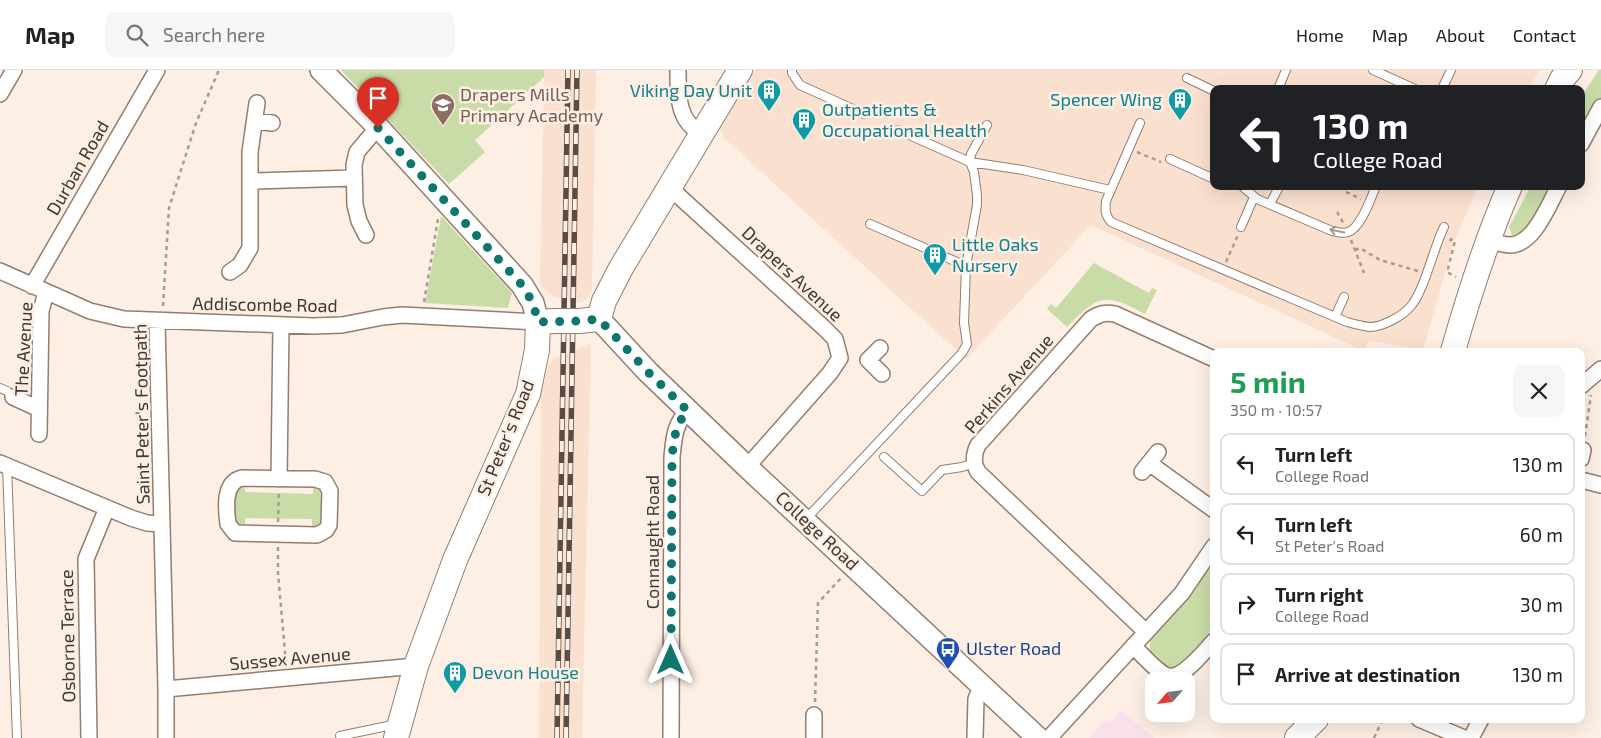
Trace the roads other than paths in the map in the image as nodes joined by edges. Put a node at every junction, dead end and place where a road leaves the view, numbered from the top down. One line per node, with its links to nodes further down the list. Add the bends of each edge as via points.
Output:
1 (14, 70): 17 (street)
2 (156, 70): 51 (street, Durban Road)
3 (321, 70): 25 (main road)
4 (678, 70): 27 (street, via 681,112 687,122)
5 (740, 70): 27 (main road)
6 (792, 70): 20 (lane, via 800,85)
7 (1286, 70): 12 (lane)
8 (1373, 70): 13 (lane)
9 (1451, 70): 14 (lane)
10 (1570, 70): 15 (main road)
11 (1187, 78): 16 (lane)
12 (1280, 85)
13 (1406, 85)
14 (1444, 85)
15 (1559, 85)
16 (1210, 88)
17 (0, 94)
18 (257, 103): 21 (street)
19 (1601, 108): 28 (street)
20 (864, 114)
21 (255, 121): 22 (street); 33 (street)
22 (272, 123)
23 (1140, 123): 35 (lane)
24 (987, 125): 30 (lane)
25 (378, 128): 32 (street, via 357,152); 57 (main road, via 522,285)
26 (898, 130): 30 (lane)
27 (701, 133): 34 (main road)
28 (1585, 137)
29 (1170, 159): 31 (lane)
30 (970, 162): 35 (lane, via 1023,170); 48 (lane, via 977,205)
31 (1210, 177)
32 (354, 178): 33 (street); 46 (street, via 357,213)
33 (250, 181): 50 (street, via 250,248 240,265)
34 (670, 188): 55 (main road, via 604,301); 62 (street, Drapers Avenue, via 824,328 835,339)
35 (1110, 190): 54 (lane, via 1105,210 1111,222)
36 (1246, 190): 41 (lane)
37 (1277, 190): 42 (lane)
38 (1374, 190): 42 (lane, one-way to 42, via 1364,214 1348,232 1332,231)
39 (1508, 190): 47 (main road)
40 (1556, 190): 47 (street, via 1534,231 1524,240 1512,245)
41 (1254, 197): 42 (lane); 44 (lane)
42 (1270, 204)
43 (870, 224): 48 (lane)
44 (1241, 227)
45 (1444, 227): 54 (lane, via 1411,306 1391,320 1372,327)
46 (366, 235)
47 (1487, 240): 60 (main road)
48 (966, 266): 82 (lane, via 964,323 967,344 962,353)
49 (0, 271): 51 (street, Addiscombe Road)
50 (230, 272)
51 (32, 286): 52 (street, Addiscombe Road)
52 (46, 292): 56 (street, Addiscombe Road, via 90,311); 69 (street, The Avenue, via 41,311)
53 (1344, 297): 54 (lane)
54 (1335, 318)
55 (589, 320): 57 (main road, bridge); 70 (main road, College Road)
56 (157, 322): 58 (street, Addiscombe Road); 83 (street, Saint Peter's Footpath)
57 (547, 322): 58 (street, Addiscombe Road, via 402,315 342,325); 88 (main road, St Peter's Road, via 537,350 528,394 455,560)
58 (281, 325): 77 (street)
59 (880, 348): 63 (street)
60 (1454, 348)
61 (1210, 357): 74 (street, Perkins Avenue, via 1115,314 1096,316 978,445)
62 (840, 358): 63 (street); 76 (street)
63 (868, 360): 65 (street)
64 (1601, 369): 66 (street)
65 (882, 374)
66 (1585, 382)
67 (0, 388): 68 (lane)
68 (13, 397): 69 (street, The Avenue)
69 (39, 409): 71 (street, The Avenue)
70 (688, 411): 76 (main road, College Road); 100 (street, Connaught Road, via 680,418 675,430 672,457)
71 (39, 434)
72 (884, 457): 74 (lane, via 922,491 942,470)
73 (1149, 462): 80 (street)
74 (974, 463): 85 (street, Perkins Avenue, via 982,476)
75 (4, 464): 81 (street); 97 (lane)
76 (747, 467): 82 (main road, College Road)
77 (279, 479): 77 (street, via 325,482 330,491 326,530 317,535 239,534 232,531 227,520 228,491 233,482 242,478)
78 (1585, 481): 79 (street)
79 (1601, 485)
80 (1210, 507)
81 (107, 508): 83 (street, via 147,523); 98 (street, Osborne Terrace, via 86,559)
82 (806, 520): 89 (main road, College Road)
83 (162, 524): 90 (street, Saint Peter's Footpath)
84 (1210, 552): 85 (street, via 1182,593)
85 (1146, 632): 87 (street)
86 (1210, 644): 87 (street, via 1182,674 1171,677)
87 (1133, 646): 104 (street)
88 (416, 666): 90 (street, Sussex Avenue); 95 (main road, St Peter's Road)
89 (982, 684): 102 (street, via 976,699); 103 (main road, College Road)
90 (166, 689): 99 (street, Saint Peter's Footpath)
91 (814, 715): 101 (street)
92 (1312, 723): 105 (main road)
93 (1428, 723): 106 (street)
94 (1479, 723): 107 (street)
95 (398, 731): 96 (lane)
96 (340, 736)
97 (17, 738)
98 (89, 738)
99 (166, 738)
100 (671, 738)
101 (814, 738)
102 (975, 738)
103 (1038, 738)
104 (1048, 738)
105 (1297, 738)
106 (1464, 738)
107 (1471, 738)

